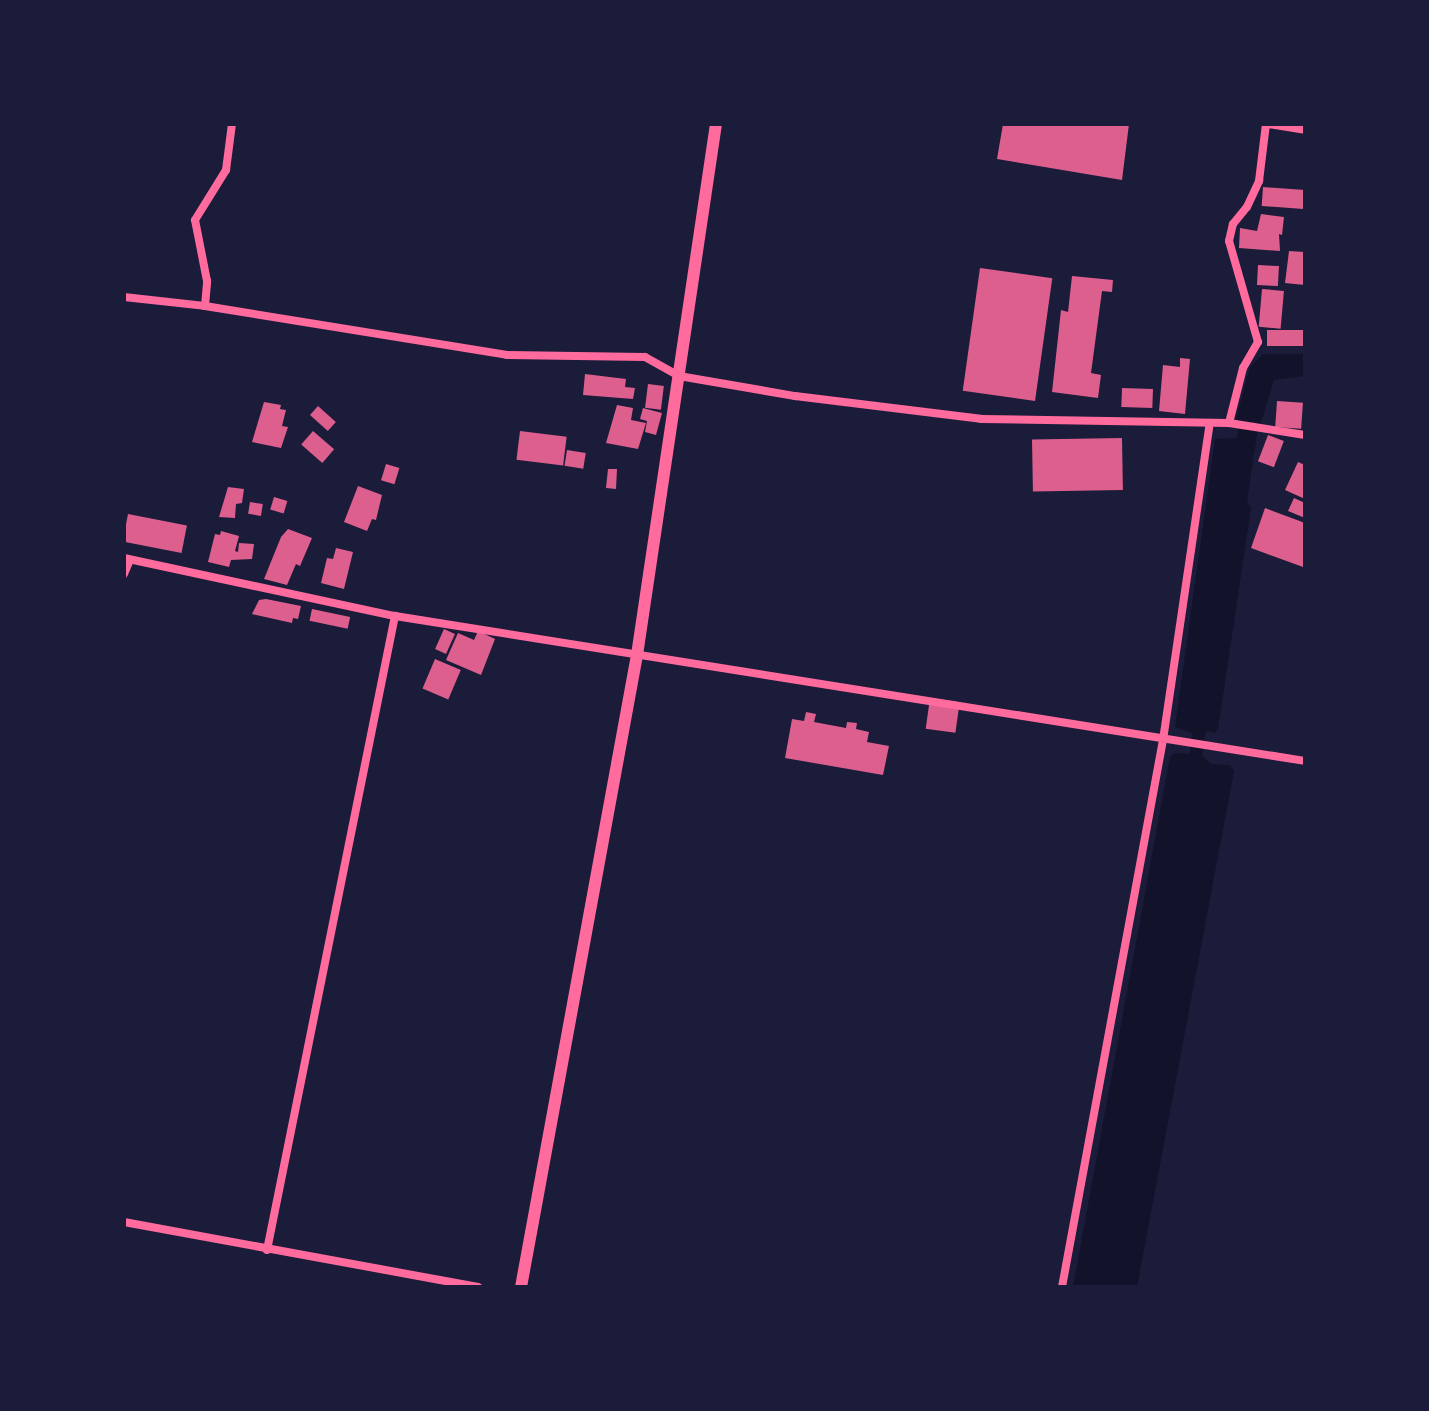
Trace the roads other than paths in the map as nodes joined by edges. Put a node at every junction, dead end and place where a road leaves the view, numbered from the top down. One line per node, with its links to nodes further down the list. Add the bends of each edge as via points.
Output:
1 (232, 124): 6 (street, via 226,170 195,220 207,281)
2 (716, 124): 7 (street)
3 (1267, 124): 4 (street); 9 (street, via 1259,181 1233,224 1229,241 1258,342 1243,368)
4 (1305, 130)
5 (124, 297): 6 (street)
6 (205, 306): 7 (street, via 507,355 645,357)
7 (679, 376): 8 (street, via 981,419); 14 (street)
8 (1210, 423): 9 (street); 15 (street)
9 (1229, 423): 10 (street)
10 (1305, 435)
11 (127, 559): 12 (street); 13 (street)
12 (124, 574)
13 (395, 616): 14 (street); 18 (street)
14 (637, 655): 15 (street); 20 (street)
15 (1163, 740): 16 (street); 21 (street)
16 (1305, 761)
17 (124, 1222): 18 (street)
18 (267, 1250): 19 (street)
19 (478, 1287)
20 (521, 1287)
21 (1062, 1287)

